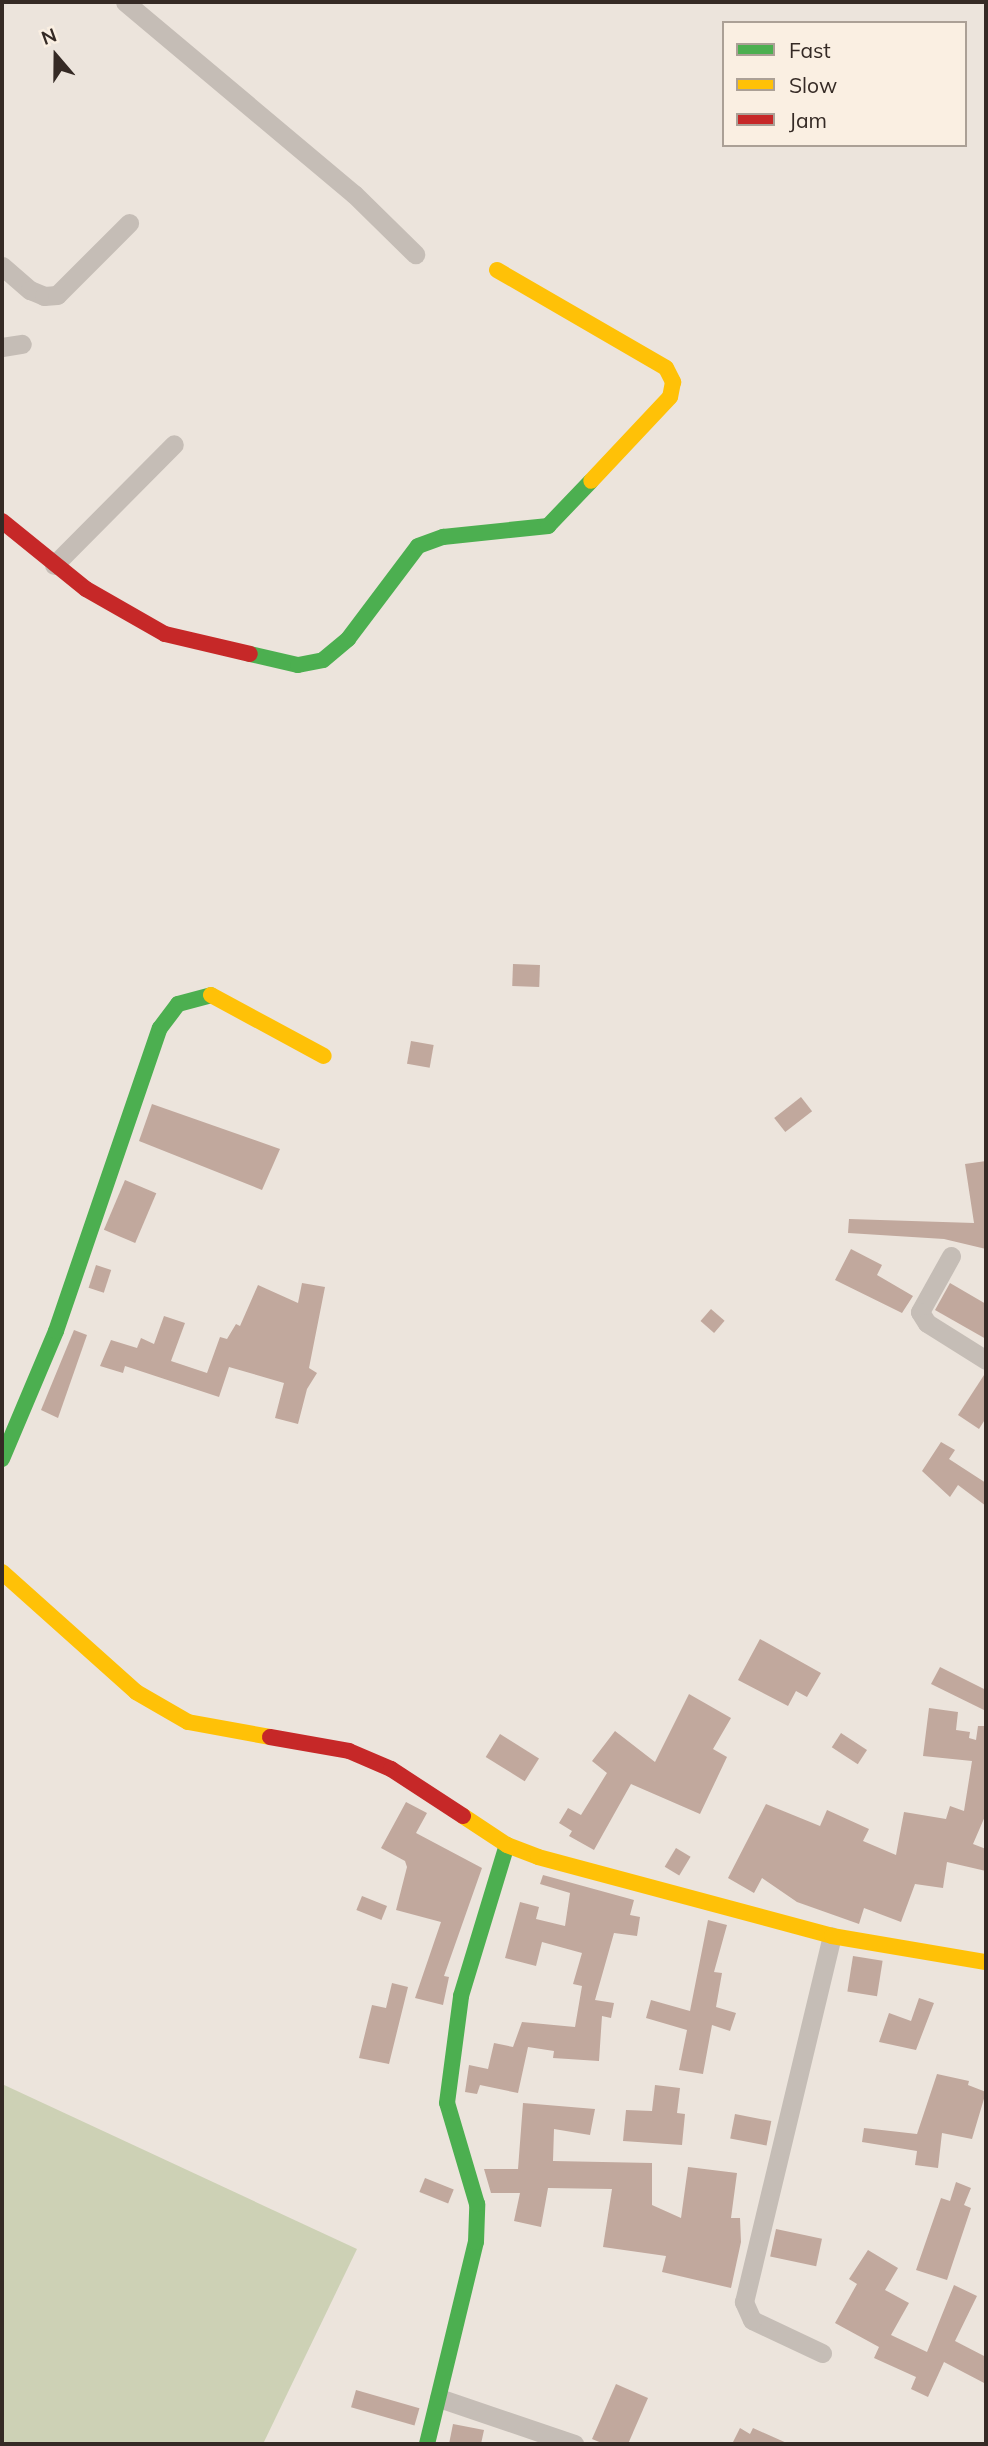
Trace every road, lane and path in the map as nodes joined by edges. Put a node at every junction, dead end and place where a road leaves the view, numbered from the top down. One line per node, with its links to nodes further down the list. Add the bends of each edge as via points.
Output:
1 (125, 2): 3 (street, via 354,194)
2 (129, 223): 4 (street, via 58,295 44,296 30,289)
3 (415, 254)
4 (2, 266)
5 (497, 270): 10 (street, via 671,374 673,388 661,410 556,520 537,530 443,537 418,546 348,639 332,655 313,664 205,647 164,634 134,620)
6 (22, 344): 7 (street)
7 (2, 347)
8 (174, 444): 10 (street)
9 (2, 521): 10 (street)
10 (54, 565)
11 (324, 1056): 14 (street, via 217,995 196,996 178,1004 160,1028 56,1331)
12 (950, 1256): 13 (street, via 920,1312 927,1323)
13 (986, 1360)
14 (2, 1459)
15 (2, 1572): 16 (street, via 136,1692 166,1712 219,1731 313,1741 349,1751 391,1769)
16 (507, 1845): 17 (street, via 656,1892); 20 (street, via 461,1996 447,2103 477,2204 476,2242)
17 (832, 1936): 18 (street); 19 (street, via 744,2302 751,2320)
18 (986, 1962)
19 (822, 2353)
20 (439, 2398): 21 (street); 22 (street)
21 (426, 2444)
22 (574, 2444)

